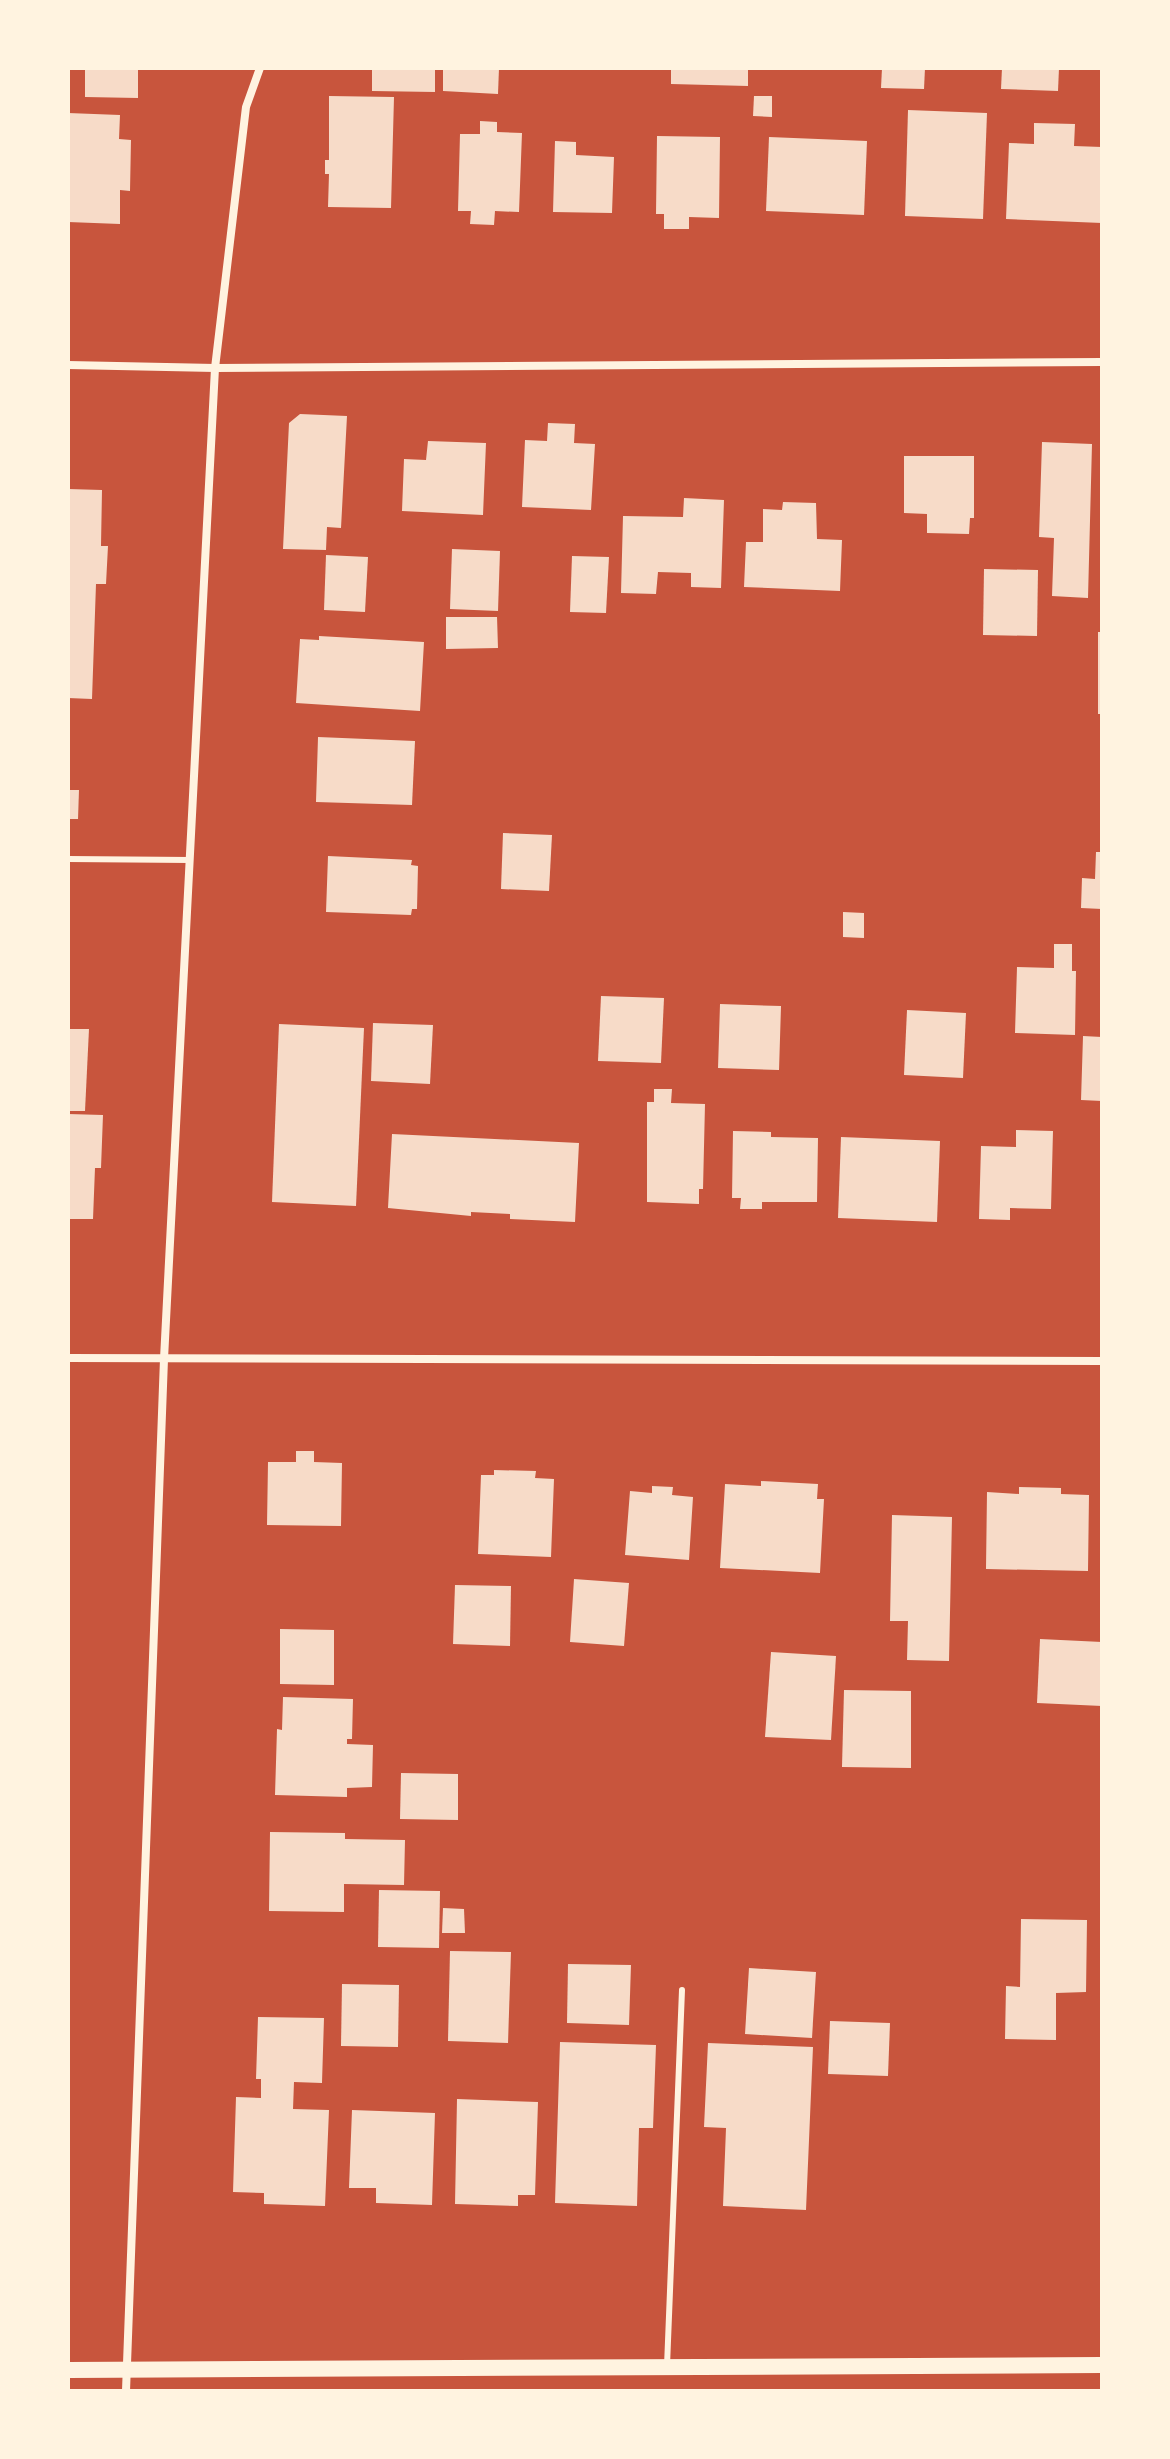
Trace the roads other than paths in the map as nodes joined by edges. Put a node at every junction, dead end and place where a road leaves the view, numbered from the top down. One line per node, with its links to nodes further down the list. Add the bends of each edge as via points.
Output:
1 (260, 68): 4 (street, via 246,107)
2 (1102, 362): 4 (street)
3 (68, 365): 4 (street)
4 (215, 368): 6 (street)
5 (68, 859): 6 (lane)
6 (190, 860): 8 (street)
7 (68, 1358): 8 (street)
8 (164, 1359): 9 (street); 14 (street)
9 (1102, 1361)
10 (682, 1990): 12 (lane)
11 (1102, 2365): 12 (main road)
12 (667, 2367): 14 (main road)
13 (68, 2370): 14 (main road)
14 (127, 2370): 15 (street)
15 (126, 2391)

